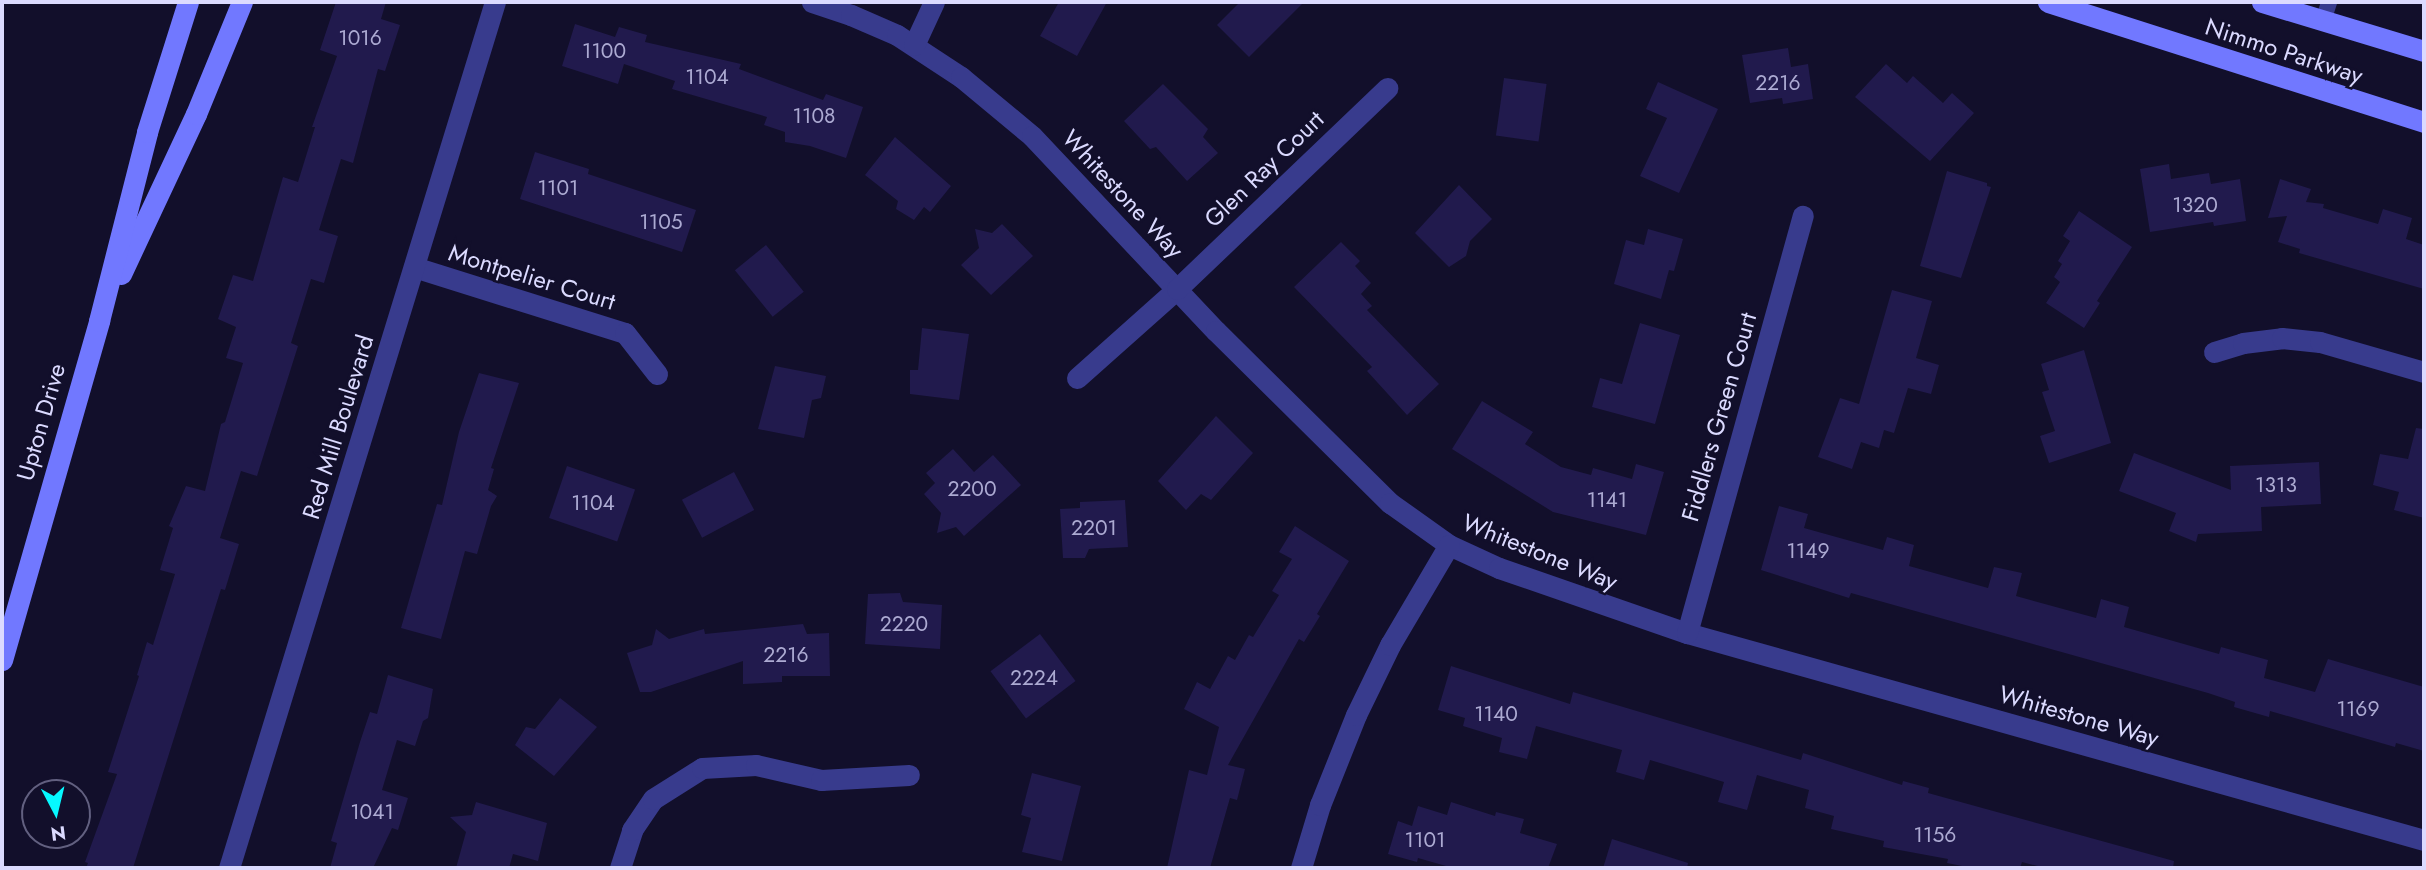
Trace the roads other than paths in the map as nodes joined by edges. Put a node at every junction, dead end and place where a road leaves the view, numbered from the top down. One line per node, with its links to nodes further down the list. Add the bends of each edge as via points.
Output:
1 (188, 2): 16 (main road, Upton Drive, via 147,132)
2 (242, 2): 16 (main road, Upton Drive, via 196,114)
3 (495, 2): 14 (street, Red Mill Boulevard)
4 (811, 2): 9 (street, Whitestone Way, via 852,15)
5 (934, 2): 9 (street)
6 (2048, 2): 12 (main road, Nimmo Parkway)
7 (2262, 2): 8 (main road, Nimmo Parkway)
8 (2326, 11): 10 (main road, Nimmo Parkway)
9 (914, 45): 15 (street, Whitestone Way, via 1032,136)
10 (2424, 51)
11 (1387, 88): 15 (street, Glen Ray Court)
12 (2424, 122)
13 (1802, 216): 22 (street, Fiddlers Green Court)
14 (414, 267): 19 (street, Montpelier Court, via 625,333); 26 (street, Red Mill Boulevard)
15 (1177, 289): 20 (street, Glen Ray Court); 21 (street, Whitestone Way, via 1390,503)
16 (99, 321): 23 (main road, Upton Drive)
17 (2214, 352): 18 (street, via 2282,338 2320,341)
18 (2424, 372)
19 (657, 374)
20 (1077, 378)
21 (1449, 545): 22 (street, Whitestone Way, via 1499,568); 28 (street, via 1390,645 1356,715)
22 (1687, 633): 25 (street, Whitestone Way)
23 (2, 660)
24 (909, 775): 27 (street, via 821,780 756,765 702,768 653,799 632,830)
25 (2424, 840)
26 (229, 868)
27 (620, 868)
28 (1301, 868)

